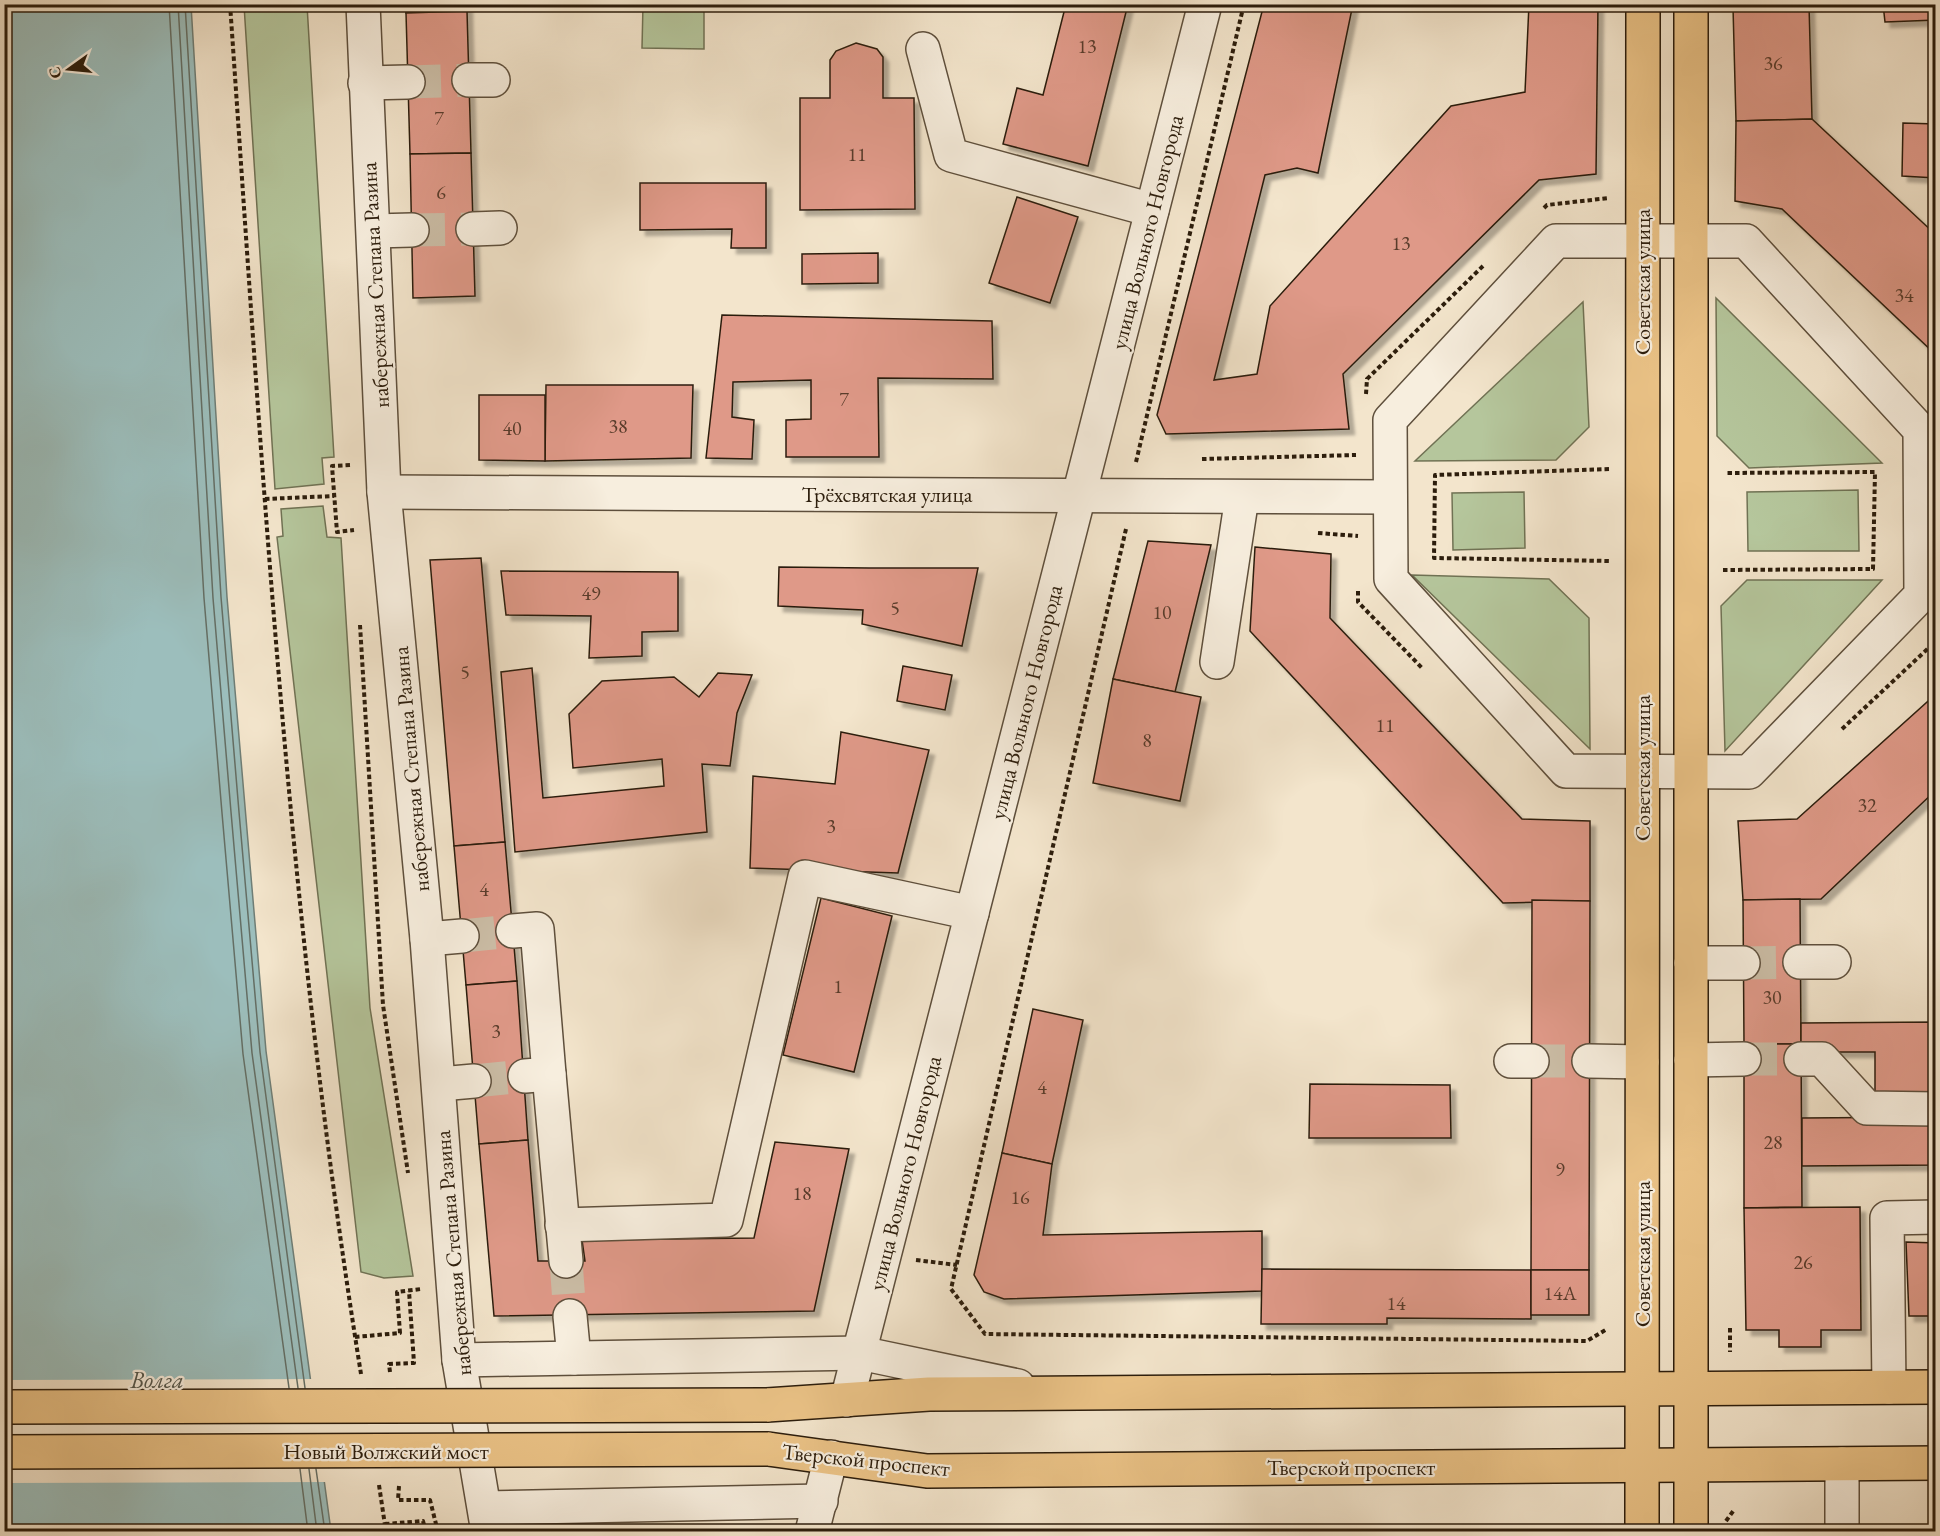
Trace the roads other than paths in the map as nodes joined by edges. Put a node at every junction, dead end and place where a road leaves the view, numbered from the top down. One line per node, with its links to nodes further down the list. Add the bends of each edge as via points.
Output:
1 (363, 4): 7 (street, набережная Степана Разина)
2 (1205, 4): 8 (street, улица Вольного Новгорода)
3 (1643, 4): 11 (main road, Советская улица)
4 (1691, 4): 12 (main road)
5 (923, 49): 8 (street, via 951,155)
6 (408, 82): 7 (street)
7 (365, 83): 9 (street, набережная Степана Разина)
8 (1152, 210): 14 (street, улица Вольного Новгорода)
9 (374, 231): 10 (street); 13 (street, набережная Степана Разина)
10 (412, 231)
11 (1643, 241): 12 (street); 16 (street, via 1556,241 1390,420); 19 (main road, Советская улица)
12 (1691, 241): 17 (street, via 1746,241 1920,430); 20 (main road)
13 (384, 492): 14 (street, Трёхсвятская улица); 24 (street, набережная Степана Разина)
14 (1079, 496): 15 (street, Трёхсвятская улица); 21 (street, улица Вольного Новгорода)
15 (1242, 497): 16 (street, Трёхсвятская улица); 18 (street)
16 (1390, 497): 19 (street, via 1391,579 1566,771)
17 (1928, 514): 20 (street, via 1922,595 1749,772)
18 (1216, 662)
19 (1642, 771): 20 (street); 33 (main road, Советская улица)
20 (1691, 772): 27 (main road)
21 (972, 913): 38 (street, via 805,877 726,1220); 41 (street, улица Вольного Новгорода)
22 (513, 931): 38 (street, via 537,929 537,1075)
23 (462, 936): 24 (street)
24 (427, 939): 35 (street, набережная Степана Разина)
25 (1800, 962): 26 (street)
26 (1834, 962)
27 (1690, 963): 28 (street); 31 (main road)
28 (1743, 963)
29 (1744, 1059): 31 (street)
30 (1801, 1059): 36 (street, via 1822,1059 1867,1108)
31 (1691, 1060): 47 (main road)
32 (1589, 1061): 33 (street)
33 (1642, 1062): 46 (main road, Советская улица)
34 (474, 1081): 35 (street)
35 (440, 1084): 43 (street, набережная Степана Разина)
36 (1935, 1109)
37 (1935, 1217): 45 (street, via 1887,1218)
38 (562, 1225): 39 (street)
39 (566, 1261)
40 (570, 1316): 42 (street)
41 (860, 1353): 42 (street); 48 (street); 49 (street, улица Вольного Новгорода)
42 (574, 1358): 43 (street)
43 (459, 1360): 59 (street, набережная Степана Разина)
44 (1935, 1387): 45 (main road)
45 (1889, 1388): 47 (main road)
46 (1642, 1390): 47 (main road); 48 (main road); 56 (main road, Советская улица)
47 (1691, 1390): 57 (main road)
48 (1060, 1395): 49 (main road, via 929,1394)
49 (847, 1401): 50 (main road, Новый Волжский мост, bridge, via 768,1405)
50 (4, 1407)
51 (768, 1449): 52 (main road, Новый Волжский мост, bridge); 53 (main road, Тверской проспект)
52 (4, 1452)
53 (831, 1457): 56 (main road, Тверской проспект, via 927,1471); 58 (street)
54 (1935, 1463): 55 (main road, Тверской проспект)
55 (1842, 1464): 57 (main road, Тверской проспект); 63 (street)
56 (1642, 1465): 57 (main road, Тверской проспект); 61 (main road, Советская улица)
57 (1690, 1465): 62 (main road)
58 (821, 1501): 59 (street, Тверской проспект); 60 (street)
59 (486, 1520)
60 (812, 1532)
61 (1642, 1532)
62 (1691, 1532)
63 (1842, 1532)

